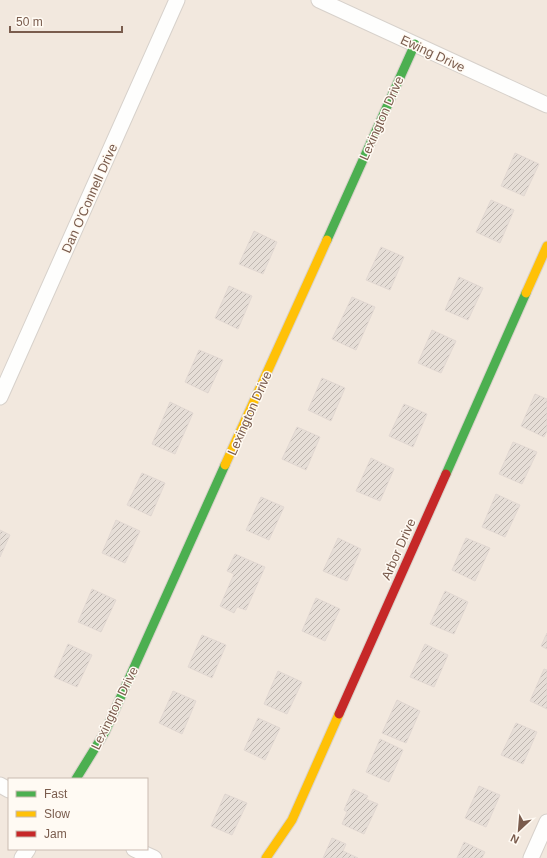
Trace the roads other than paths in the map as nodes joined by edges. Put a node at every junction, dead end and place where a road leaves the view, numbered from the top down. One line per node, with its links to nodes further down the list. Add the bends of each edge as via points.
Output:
1 (177, 0): 6 (street, Dan O'Connell Drive)
2 (319, 0): 3 (street, Ewing Drive)
3 (414, 44): 4 (street, Ewing Drive); 7 (street, Lexington Drive, via 105,732)
4 (547, 105)
5 (547, 246): 11 (street, Arbor Drive, via 292,820)
6 (0, 397)
7 (77, 778)
8 (547, 822): 12 (street)
9 (136, 850): 10 (street)
10 (154, 858)
11 (266, 858)
12 (531, 858)

